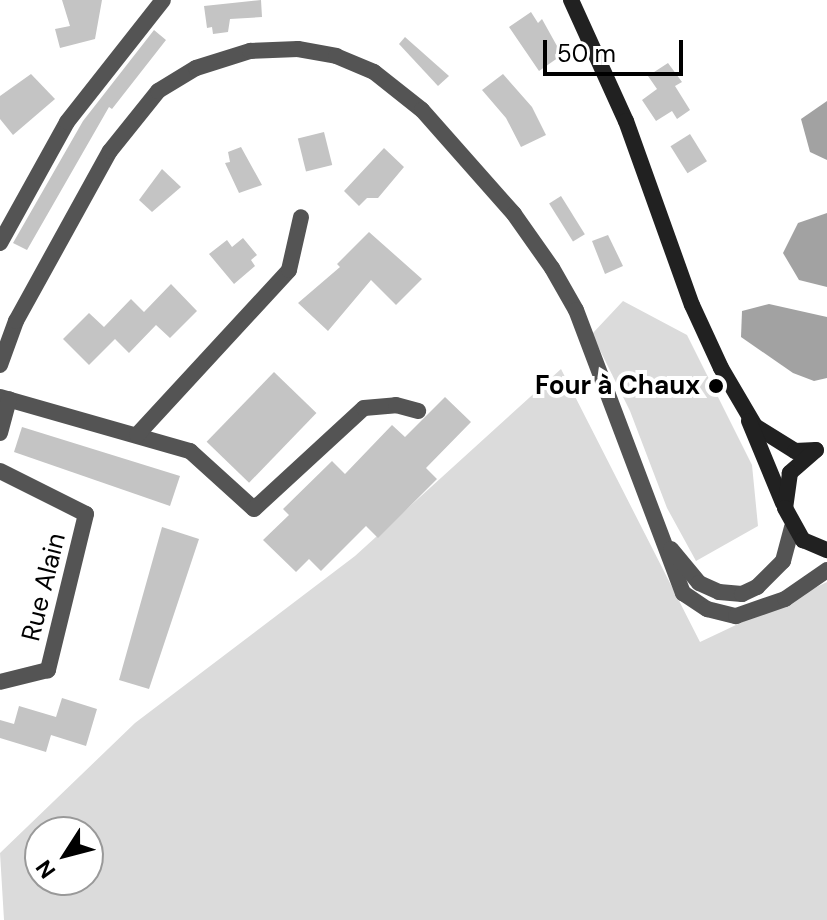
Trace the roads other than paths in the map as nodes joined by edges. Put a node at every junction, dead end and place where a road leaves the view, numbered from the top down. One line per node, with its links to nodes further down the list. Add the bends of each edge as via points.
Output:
1 (163, 0): 4 (street, via 67,122)
2 (571, 0): 8 (main road, via 626,121 692,305)
3 (301, 217): 10 (street, via 289,270)
4 (0, 243)
5 (1, 360): 15 (street, via 16,321 110,151 158,91 196,68 240,53 298,49 336,56 374,72 422,110 534,241 576,310)
6 (4, 398): 9 (street); 10 (street)
7 (418, 411): 10 (street, via 385,405 364,408 254,509 190,451)
8 (748, 415): 11 (main road, via 773,440 795,451); 13 (main road)
9 (0, 433)
10 (137, 435)
11 (822, 449): 13 (main road, via 790,473)
12 (0, 471): 18 (street, Rue Alain, via 86,514 48,670)
13 (785, 508): 14 (main road)
14 (792, 527): 15 (street, via 783,561 742,594 699,583); 16 (main road, via 803,540)
15 (663, 535): 17 (street, via 683,593 721,614 758,612)
16 (827, 550)
17 (827, 570)
18 (0, 682)

